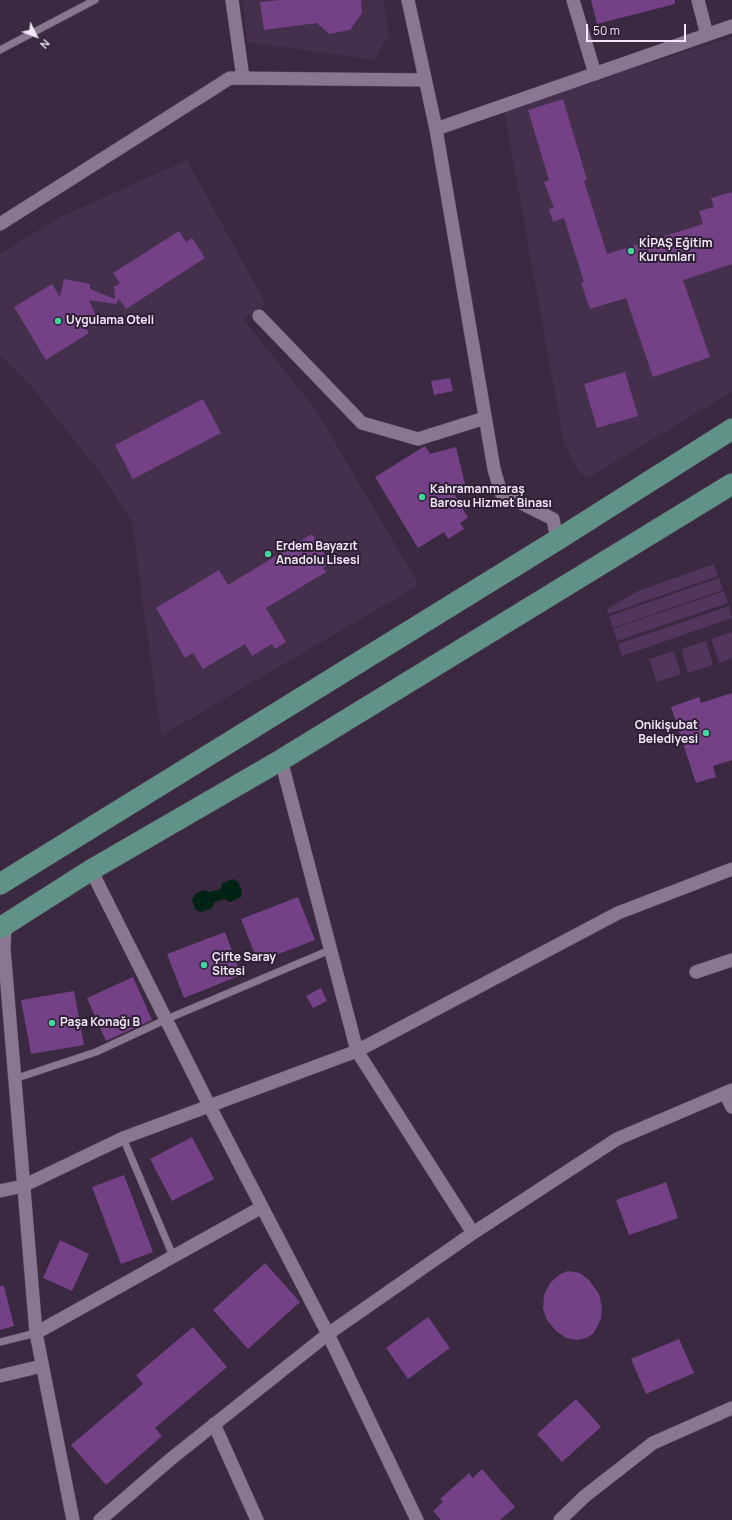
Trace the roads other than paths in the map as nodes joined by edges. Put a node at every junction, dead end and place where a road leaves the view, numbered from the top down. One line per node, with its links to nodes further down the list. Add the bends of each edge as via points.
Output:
1 (94, 0): 8 (lane)
2 (232, 0): 10 (street)
3 (408, 0): 11 (street)
4 (573, 0): 9 (street)
5 (698, 0): 7 (street)
6 (732, 26): 7 (street)
7 (707, 35): 9 (street)
8 (0, 50)
9 (595, 74): 12 (street)
10 (243, 78): 11 (street); 13 (street, via 230,78)
11 (425, 80): 12 (street)
12 (436, 129): 15 (street)
13 (0, 224)
14 (259, 316): 15 (street, via 362,423 418,439)
15 (485, 418): 18 (street, via 501,493 553,519)
16 (732, 429): 18 (main road)
17 (732, 484): 19 (main road)
18 (557, 540): 22 (main road)
19 (281, 760): 21 (main road); 24 (street)
20 (732, 869): 28 (street, via 618,913)
21 (92, 870): 23 (main road); 27 (street)
22 (0, 884)
23 (2, 927): 29 (street)
24 (330, 950): 27 (lane); 28 (street)
25 (732, 960): 26 (street)
26 (696, 972)
27 (167, 1019): 29 (lane, via 96,1052); 31 (street)
28 (357, 1052): 31 (street); 37 (street)
29 (14, 1079): 34 (street)
30 (728, 1092): 32 (street); 37 (street, via 617,1139)
31 (209, 1104): 33 (street); 36 (street)
32 (732, 1107)
33 (123, 1138): 34 (street); 38 (lane)
34 (23, 1186): 35 (street); 39 (street)
35 (0, 1191)
36 (262, 1206): 38 (street); 40 (street)
37 (474, 1233): 40 (street)
38 (173, 1256): 39 (street)
39 (36, 1333): 41 (lane); 42 (street)
40 (328, 1334): 45 (street); 49 (street)
41 (0, 1342)
42 (42, 1366): 43 (street); 46 (street)
43 (0, 1376)
44 (732, 1408): 50 (street, via 653,1443 585,1496)
45 (214, 1424): 47 (street); 48 (street)
46 (73, 1520)
47 (100, 1520)
48 (257, 1520)
49 (417, 1520)
50 (560, 1520)

